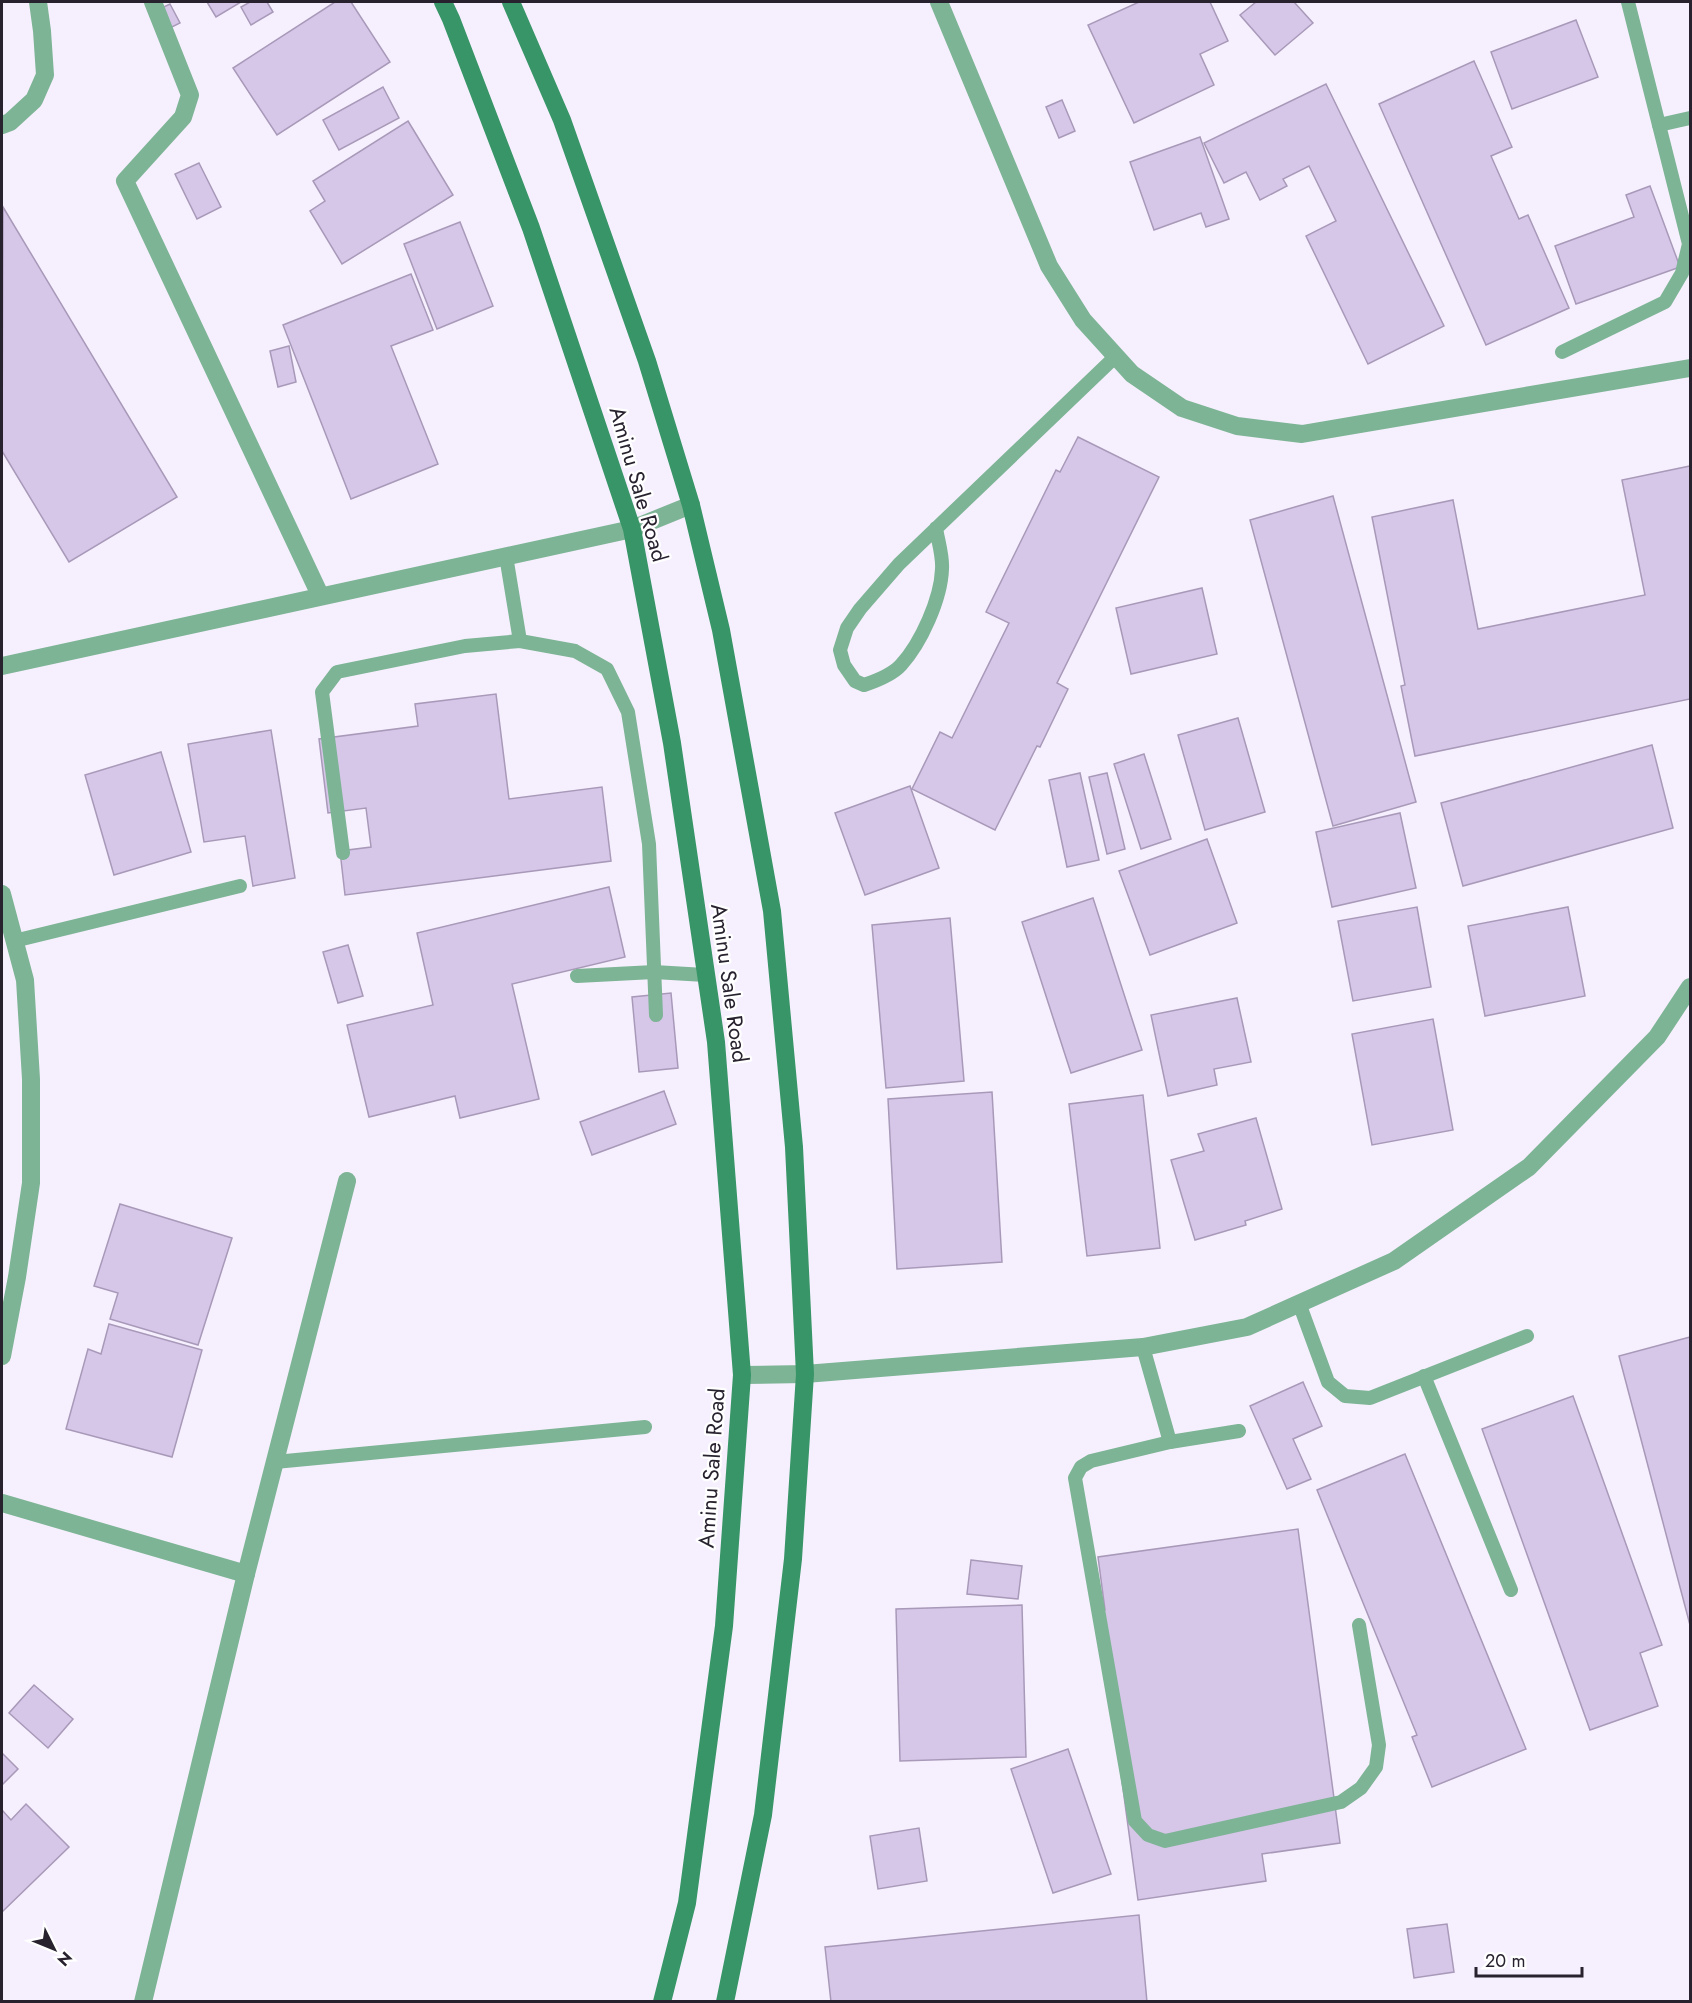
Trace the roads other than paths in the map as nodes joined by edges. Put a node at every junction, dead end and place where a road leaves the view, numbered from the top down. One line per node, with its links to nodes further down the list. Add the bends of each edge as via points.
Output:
1 (38, 2): 8 (street, via 45,75 34,100)
2 (153, 2): 17 (street, via 190,95 183,117 125,181)
3 (443, 2): 15 (street, Aminu Sale Road, via 531,228)
4 (510, 2): 13 (street, Aminu Sale Road, via 562,120 647,361)
5 (939, 2): 11 (street, via 1049,266 1083,320)
6 (1628, 2): 9 (lane)
7 (1690, 118): 9 (lane)
8 (2, 125)
9 (1659, 125): 10 (lane, via 1689,244 1682,273 1665,302)
10 (1562, 352)
11 (1116, 356): 12 (street, via 1132,374 1182,408 1237,426 1302,434); 14 (lane)
12 (1690, 368)
13 (690, 506): 15 (street); 34 (street, Aminu Sale Road, via 721,630 772,911 794,1147)
14 (936, 528): 14 (lane, via 943,568 929,621 900,667 877,681 864,685 855,681 840,650 847,628 898,564)
15 (632, 529): 16 (street); 25 (street, Aminu Sale Road, via 672,743)
16 (506, 556): 17 (street); 18 (lane)
17 (320, 595): 19 (street)
18 (520, 641): 20 (lane, via 465,646 337,672 322,693); 24 (lane, via 575,651 607,669 628,712 649,844)
19 (2, 666)
20 (343, 852)
21 (240, 886): 23 (lane)
22 (2, 894): 23 (street)
23 (14, 941): 33 (street, via 25,980 31,1079 31,1184)
24 (654, 972): 25 (lane); 26 (lane); 28 (lane)
25 (705, 975): 35 (street, Aminu Sale Road, via 716,1042)
26 (577, 976)
27 (1690, 987): 30 (street, via 1657,1037 1529,1167 1394,1261)
28 (656, 1015)
29 (347, 1181): 40 (street)
30 (1299, 1303): 32 (street, via 1247,1327); 36 (lane, via 1328,1382 1345,1396 1370,1398)
31 (1527, 1336): 36 (lane)
32 (1143, 1347): 34 (street); 39 (lane)
33 (2, 1356)
34 (805, 1374): 35 (street); 47 (street, Aminu Sale Road, via 793,1559 763,1815)
35 (742, 1375): 46 (street, Aminu Sale Road, via 724,1626 687,1904)
36 (1424, 1376): 43 (lane)
37 (645, 1427): 40 (lane)
38 (1239, 1431): 39 (lane)
39 (1170, 1442): 44 (lane, via 1091,1461 1081,1467 1075,1478 1135,1821 1148,1835 1165,1841 1341,1802 1360,1788 1376,1767 1379,1745)
40 (275, 1462): 42 (street)
41 (2, 1503): 42 (street)
42 (246, 1574): 45 (street)
43 (1511, 1590)
44 (1359, 1624)
45 (143, 2001)
46 (662, 2001)
47 (724, 2001)

